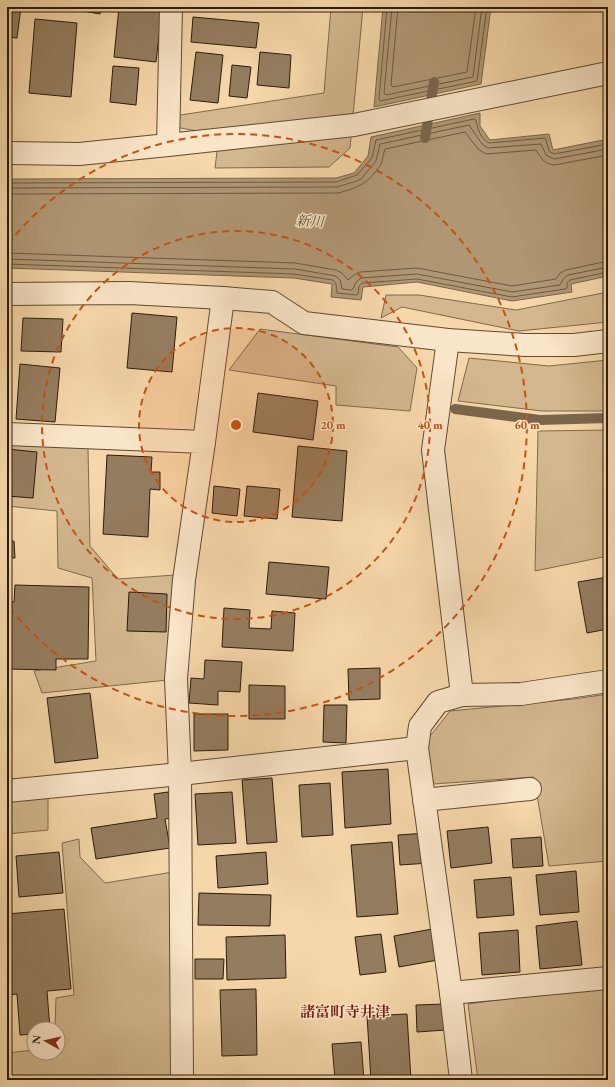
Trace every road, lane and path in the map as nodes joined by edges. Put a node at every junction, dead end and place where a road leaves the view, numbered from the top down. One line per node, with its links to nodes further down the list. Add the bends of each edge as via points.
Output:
1 (171, 7): 3 (street)
2 (608, 73): 3 (street, via 354,125)
3 (168, 145): 4 (street, via 79,154)
4 (7, 153)
5 (7, 294): 6 (street, via 130,293)
6 (223, 298): 7 (street, via 272,302 304,323); 10 (street)
7 (448, 340): 8 (street, via 525,345 574,345); 12 (street, via 433,450)
8 (608, 341)
9 (7, 434): 10 (street)
10 (204, 442): 14 (street, via 184,580 176,680)
11 (608, 681): 12 (street, via 521,694)
12 (462, 695): 13 (street, via 438,702 420,726)
13 (417, 748): 14 (street); 17 (street)
14 (180, 774): 16 (street); 20 (street)
15 (530, 789): 17 (street)
16 (7, 791)
17 (424, 800): 19 (street)
18 (608, 978): 19 (street)
19 (450, 993): 21 (street)
20 (182, 1080)
21 (461, 1080)

